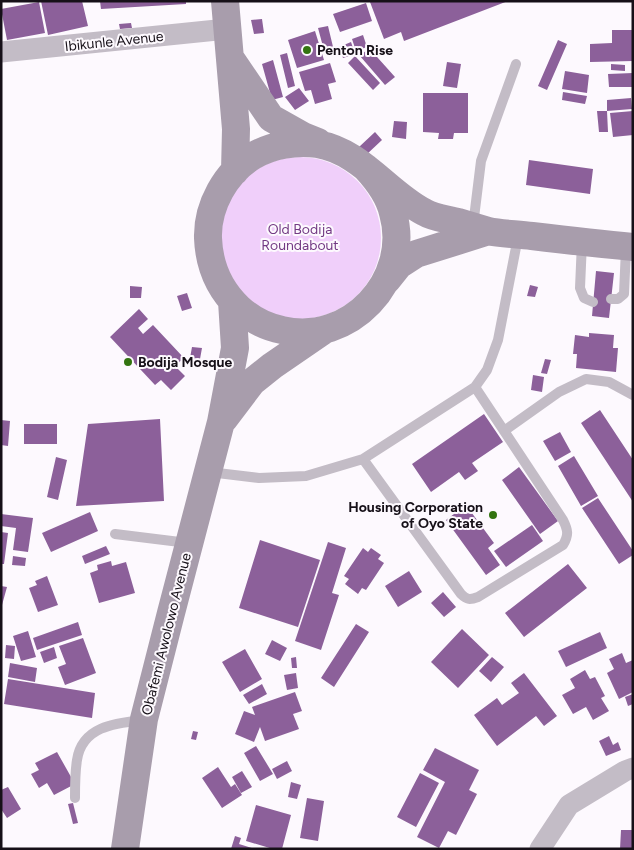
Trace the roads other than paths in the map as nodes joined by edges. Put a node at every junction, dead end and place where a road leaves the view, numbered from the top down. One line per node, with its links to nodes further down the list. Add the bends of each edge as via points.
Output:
1 (225, 1): 2 (main road)
2 (227, 29): 3 (street, Ibikunle Avenue); 4 (main road)
3 (1, 52)
4 (230, 58): 6 (main road, via 271,118 303,136); 8 (main road, via 236,129)
5 (516, 64): 9 (lane, via 481,162)
6 (339, 150): 7 (main road); 8 (main road, via 318,144 295,143 273,147 253,156)
7 (366, 168): 9 (main road, via 425,213); 13 (main road, via 387,196 397,230 393,265)
8 (235, 170): 15 (main road, via 214,204 208,235 210,259 218,282)
9 (481, 229): 10 (main road); 13 (main road, via 416,254 399,265)
10 (518, 234): 11 (main road); 18 (lane, via 498,340 487,370)
11 (582, 242): 12 (main road); 16 (lane, via 580,288 584,298)
12 (629, 247): 14 (lane, via 624,294 618,299)
13 (386, 282): 17 (main road, via 370,304 349,321)
14 (611, 299)
15 (232, 301): 17 (main road, via 244,313 274,328 290,332); 20 (main road, Obafemi Awolowo Avenue, via 235,348)
16 (593, 302)
17 (323, 331): 20 (main road, Obafemi Awolowo Avenue, via 252,382)
18 (474, 387): 21 (lane); 22 (lane)
19 (633, 395): 21 (lane, via 609,382 586,379 559,392)
20 (221, 422): 23 (main road, Obafemi Awolowo Avenue)
21 (504, 431): 22 (lane, via 563,520 568,537 563,545 471,599 461,594)
22 (363, 459): 23 (lane, via 306,476 258,478)
23 (208, 472): 25 (main road, Obafemi Awolowo Avenue)
24 (115, 534): 25 (lane)
25 (189, 543): 26 (main road, Obafemi Awolowo Avenue)
26 (144, 720): 28 (lane, via 113,723 87,737 77,758); 29 (main road, Obafemi Awolowo Avenue)
27 (633, 768): 30 (street, via 569,805)
28 (75, 798)
29 (125, 849)
30 (540, 849)

